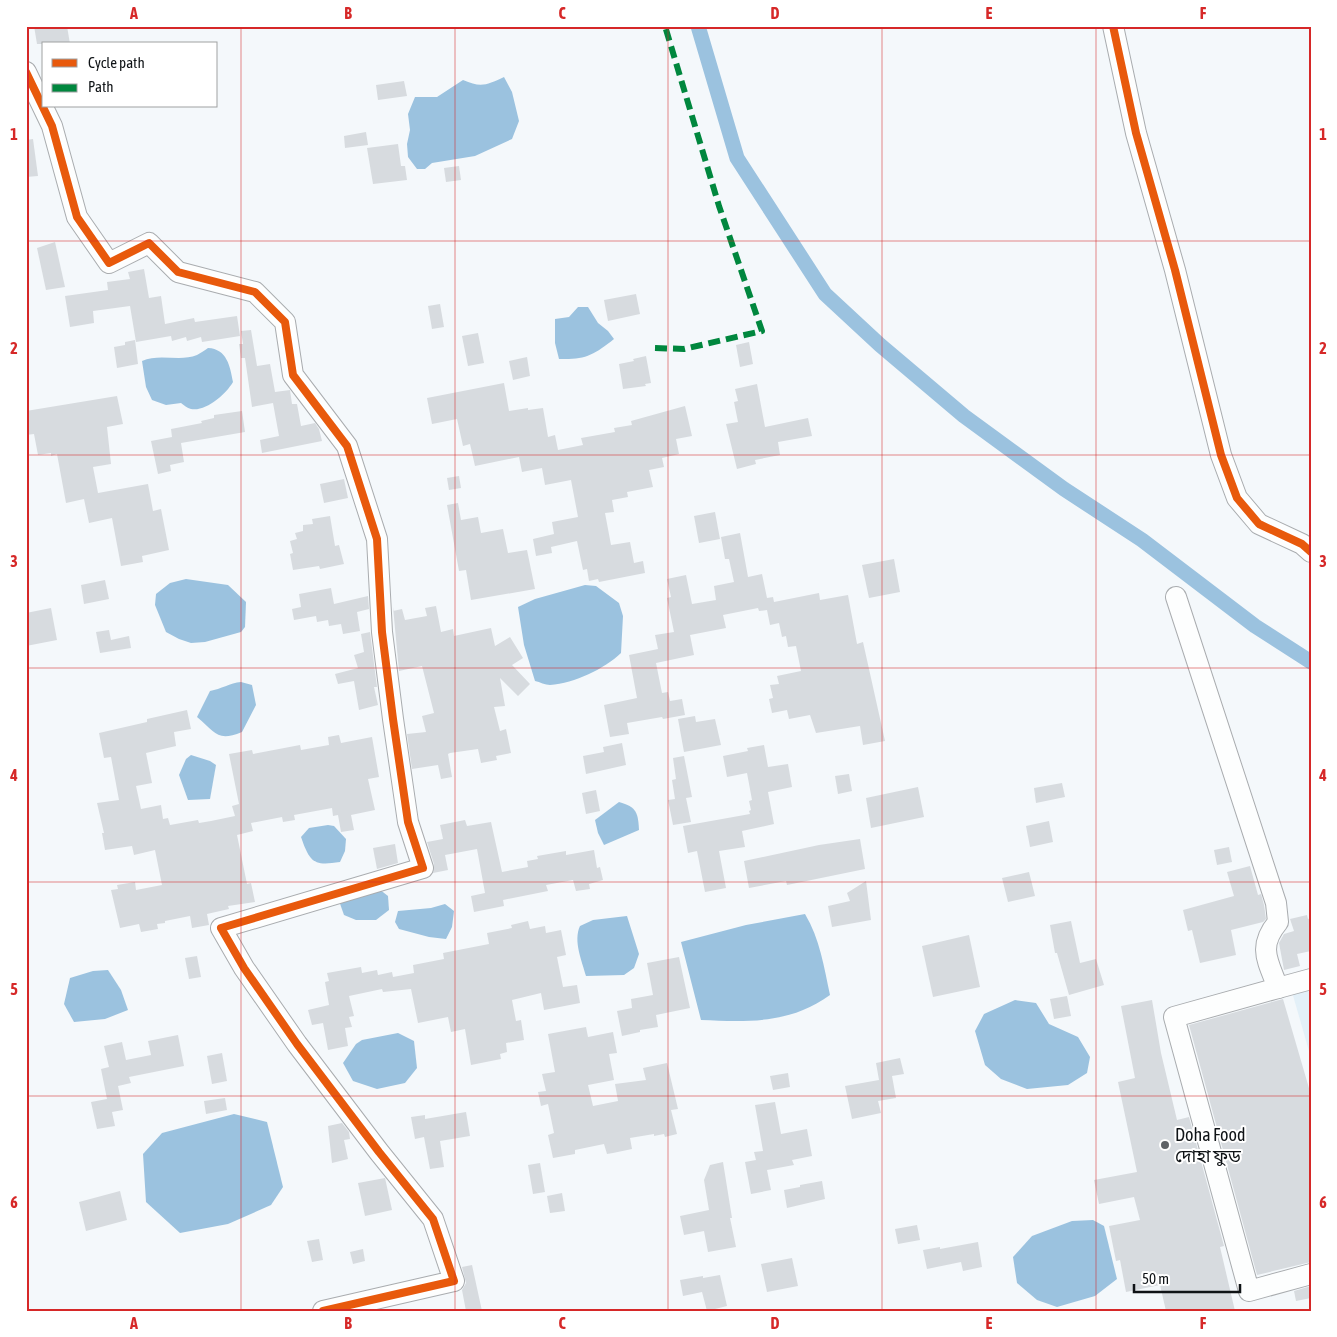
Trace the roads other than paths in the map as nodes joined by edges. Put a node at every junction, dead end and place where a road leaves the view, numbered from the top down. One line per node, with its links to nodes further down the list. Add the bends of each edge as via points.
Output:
1 (1113, 26): 5 (street, via 1136,133 1175,270 1221,455 1236,498 1259,524 1302,544)
2 (26, 72): 3 (street)
3 (42, 105)
4 (43, 108): 10 (street, via 52,126 77,216 109,263 149,243 178,272 255,292 285,322 294,375 347,446 377,540 382,632 393,719 408,822 423,868 221,928 244,968 297,1044 433,1219 454,1281)
5 (1311, 552)
6 (1176, 597): 8 (street, via 1276,903 1278,922 1269,934 1265,953)
7 (1311, 979): 8 (street)
8 (1278, 988): 9 (street, via 1174,1017 1250,1291)
9 (1311, 1274)
10 (323, 1311)

